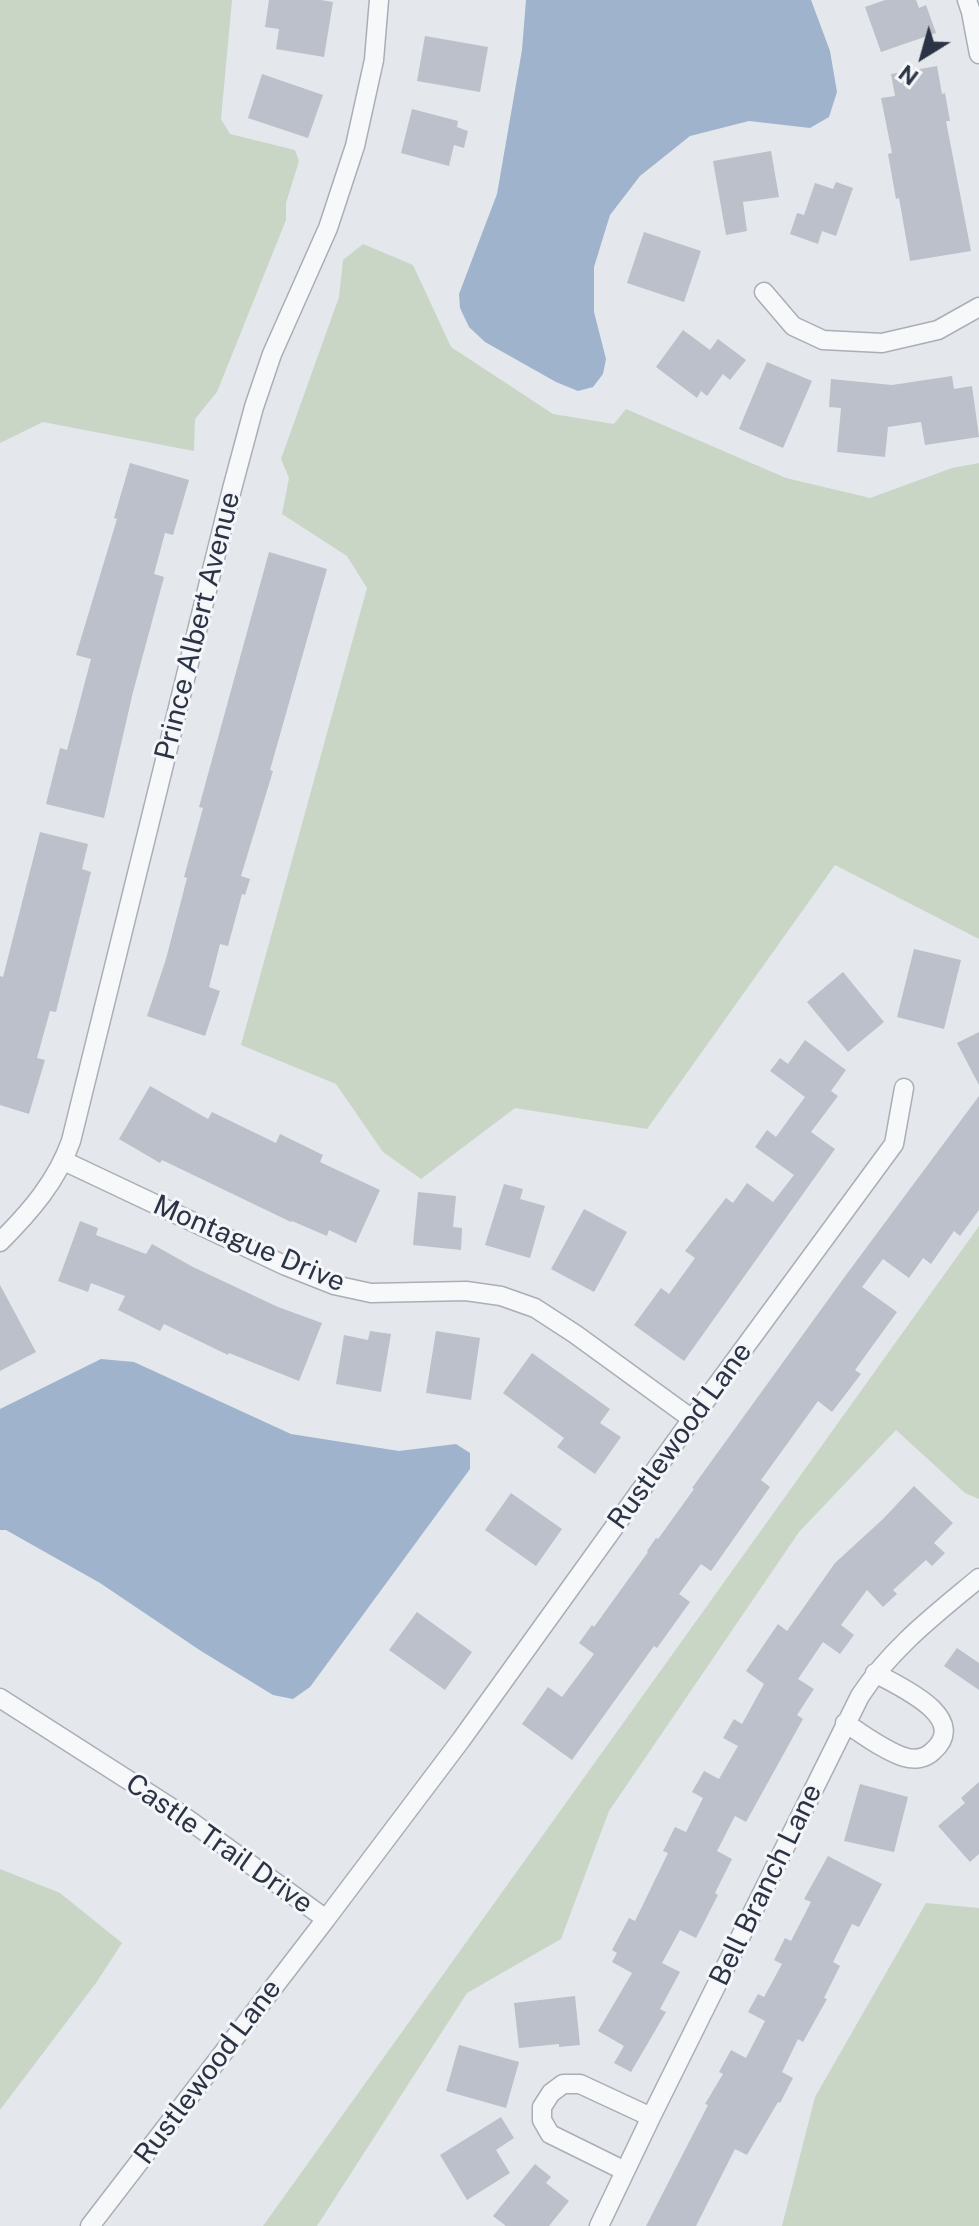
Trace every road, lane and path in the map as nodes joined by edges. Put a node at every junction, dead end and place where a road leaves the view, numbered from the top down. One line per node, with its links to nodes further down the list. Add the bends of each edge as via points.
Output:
1 (379, 0): 7 (street, Prince Albert Avenue, via 374,60 355,146 328,228 254,407)
2 (967, 0): 3 (street)
3 (979, 54)
4 (764, 292): 5 (street, via 793,326 823,340 882,343 938,330)
5 (979, 307)
6 (904, 1088): 9 (street, Rustlewood Lane, via 894,1144)
7 (64, 1161): 8 (street, Prince Albert Avenue, via 29,1213); 9 (street, Montague Drive, via 334,1285 371,1293 466,1291 535,1308)
8 (0, 1242)
9 (692, 1419): 14 (street, Rustlewood Lane)
10 (979, 1578): 11 (street, Bell Branch Lane)
11 (875, 1673): 13 (street, Bell Branch Lane); 13 (street, via 935,1710 943,1723 942,1738 923,1758 905,1757)
12 (0, 1698): 15 (street, Castle Trail Drive, via 175,1810)
13 (845, 1723): 16 (street, Bell Branch Lane)
14 (434, 1774): 15 (street, Castle Trail Drive)
15 (326, 1919): 18 (street, Rustlewood Lane)
16 (651, 2117): 17 (street, Bell Branch Lane); 17 (street, via 580,2084 563,2084 542,2107 550,2134)
17 (625, 2171): 19 (street, Bell Branch Lane)
18 (90, 2226)
19 (599, 2226)

